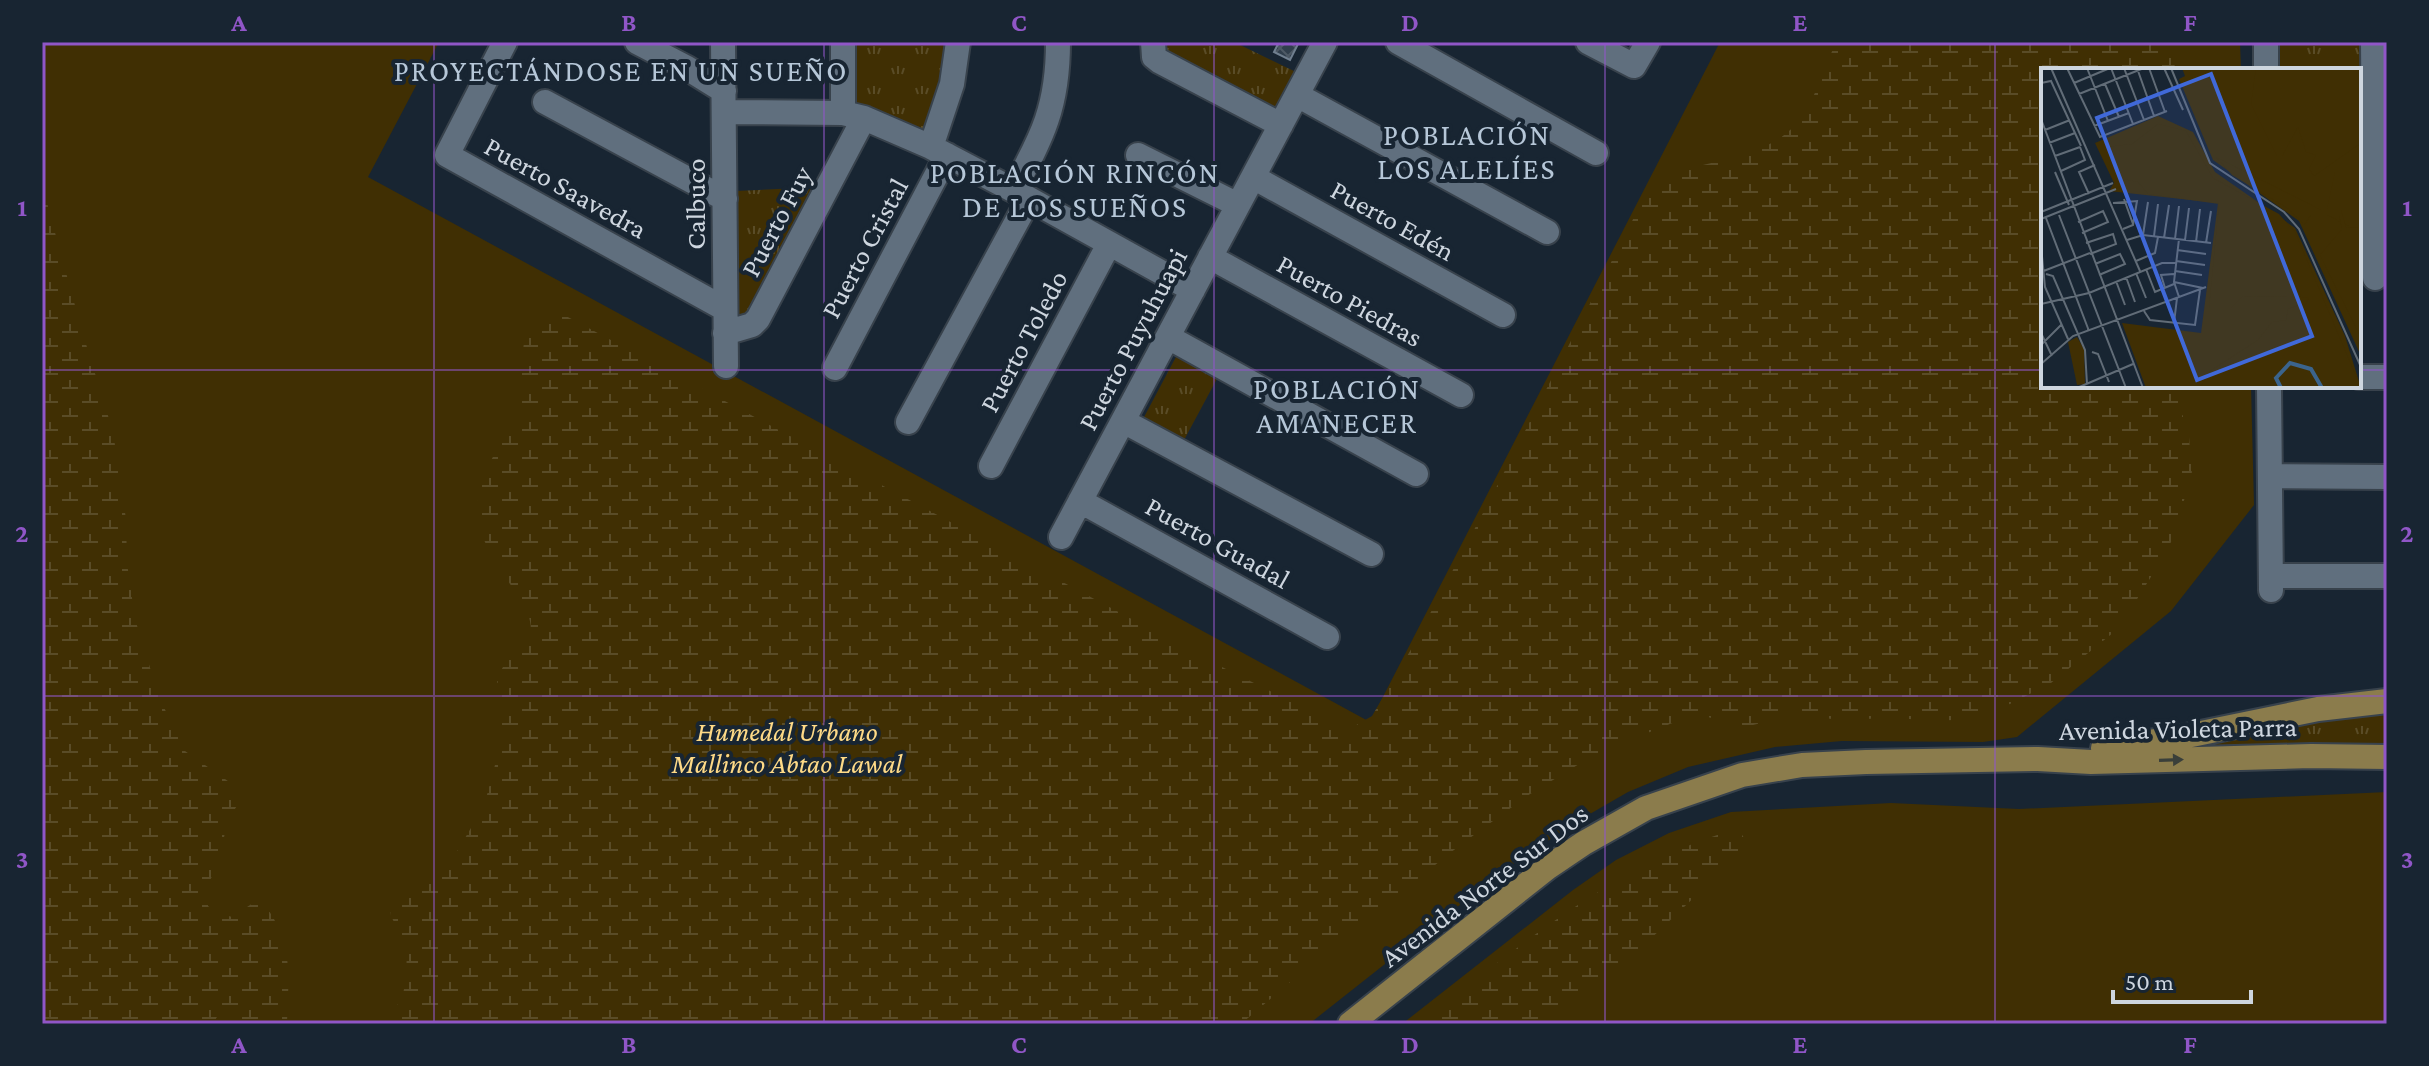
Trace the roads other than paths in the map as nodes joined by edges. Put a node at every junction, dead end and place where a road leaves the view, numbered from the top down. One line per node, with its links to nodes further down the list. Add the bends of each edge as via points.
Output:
1 (505, 42): 35 (street, Puerto Saavedra, via 447,155)
2 (637, 42): 18 (street, via 687,68)
3 (723, 42): 18 (street, Calbuco)
4 (843, 42): 19 (street)
5 (958, 42): 21 (street, Puerto Cristal)
6 (1058, 42): 26 (street, via 1053,106)
7 (1153, 42): 20 (street, via 1159,61)
8 (1325, 42): 16 (street, Puerto Puyuhuapi)
9 (1398, 42): 22 (street)
10 (1588, 42): 11 (street, via 1634,66)
11 (1648, 42)
12 (2266, 42): 14 (street)
13 (2373, 42): 15 (street)
14 (2266, 68)
15 (2380, 82): 25 (street)
16 (1297, 95): 20 (street, Puerto Puyuhuapi); 29 (street)
17 (545, 102): 27 (street)
18 (724, 102): 19 (street); 27 (street, Calbuco)
19 (854, 116): 21 (street); 35 (street, Puerto Fuy, via 758,319 752,325)
20 (1281, 125): 24 (street, Puerto Puyuhuapi)
21 (939, 151): 26 (street); 38 (street, Puerto Cristal)
22 (1596, 153)
23 (1138, 155): 28 (street)
24 (1253, 177): 28 (street, Puerto Puyuhuapi); 34 (street, Puerto Edén)
25 (2381, 182): 32 (street)
26 (1021, 194): 30 (street); 44 (street)
27 (725, 199): 35 (street, Calbuco)
28 (1238, 205): 31 (street, Puerto Puyuhuapi)
29 (1547, 232)
30 (1109, 244): 33 (street); 45 (street, Puerto Toledo)
31 (1210, 257): 33 (street, Puerto Puyuhuapi); 42 (street, Puerto Piedras)
32 (2374, 278)
33 (1193, 290): 36 (street, Puerto Puyuhuapi)
34 (1503, 315)
35 (725, 321): 37 (street, Calbuco)
36 (1168, 337): 43 (street, Puerto Puyuhuapi); 46 (street)
37 (726, 366)
38 (835, 368)
39 (2361, 377): 40 (street)
40 (2387, 377)
41 (2269, 388): 47 (street)
42 (1461, 395)
43 (1123, 421): 49 (street, Puerto Puyuhuapi); 51 (street)
44 (908, 422)
45 (991, 466)
46 (1416, 474)
47 (2270, 476): 48 (street); 52 (street, via 2271,583)
48 (2387, 477)
49 (1080, 501): 50 (street, Puerto Puyuhuapi); 53 (street, Puerto Guadal)
50 (1061, 537)
51 (1371, 554)
52 (2387, 576)
53 (1327, 637)
54 (2387, 701): 56 (main road, Avenida Violeta Parra)
55 (2387, 757): 56 (main road, Avenida Violeta Parra, one-way to 55)
56 (2038, 759): 57 (main road, Avenida Norte Sur Dos, via 1802,765 1742,775 1667,800 1613,825 1547,868)
57 (1350, 1024)

